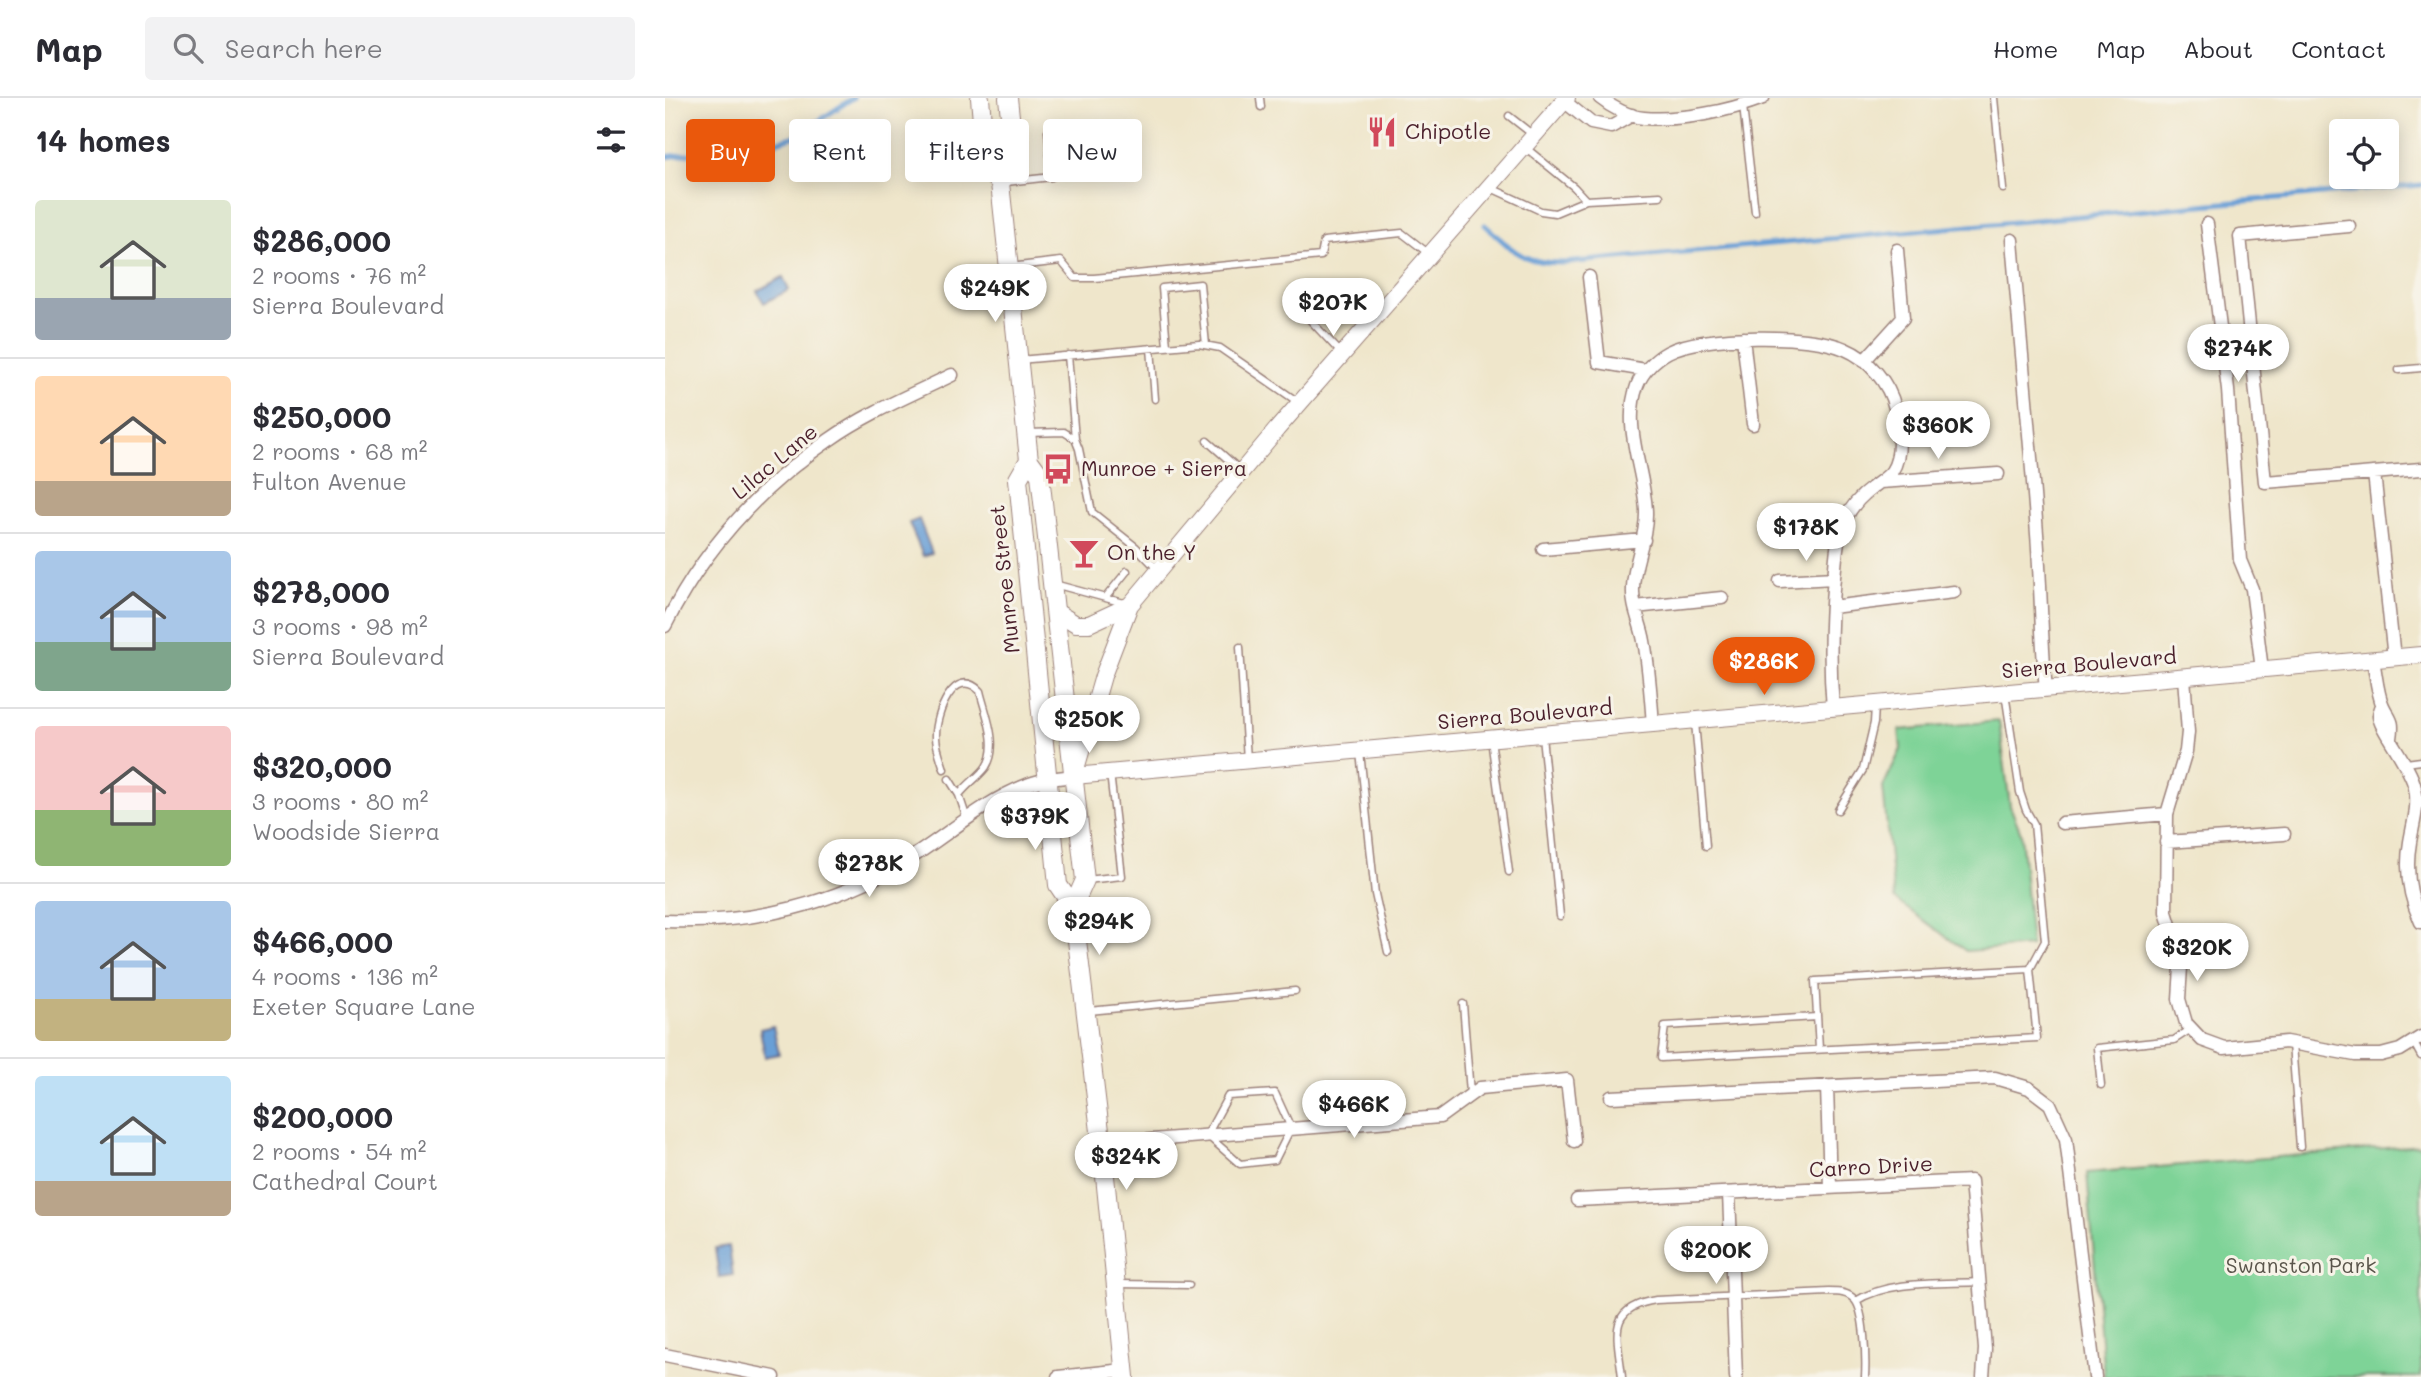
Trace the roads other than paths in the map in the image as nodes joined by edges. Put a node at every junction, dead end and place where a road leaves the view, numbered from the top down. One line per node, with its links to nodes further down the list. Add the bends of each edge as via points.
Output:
1 (980, 98): 14 (main road, Munroe Street, via 986,167)
2 (1009, 98): 14 (main road, via 1015,163)
3 (1260, 98): 9 (lane)
4 (1600, 98): 10 (street)
5 (1763, 98): 8 (street)
6 (1994, 98): 16 (lane)
7 (1565, 100): 10 (street, via 1591,123 1611,127); 12 (street)
8 (1743, 106): 10 (street, via 1673,117); 19 (lane)
9 (1261, 107)
10 (1632, 114)
11 (1509, 116): 12 (lane)
12 (1529, 141): 15 (street); 18 (lane)
13 (1043, 178): 14 (lane)
14 (1000, 183): 25 (main road, Munroe Street)
15 (1489, 187): 18 (lane, via 1555,213); 24 (street)
16 (2003, 190)
17 (1660, 196): 18 (lane)
18 (1586, 200)
19 (1755, 212)
20 (2207, 224): 71 (street, via 2228,390 2240,560 2252,589)
21 (2349, 226): 49 (street, via 2240,236 2265,482)
22 (2012, 240): 73 (street)
23 (1897, 250): 35 (street, via 1903,318)
24 (1430, 254): 25 (lane, via 1402,233 1324,241 1321,256 1094,278 1075,278 1061,261); 33 (street)
25 (1008, 268): 34 (main road, Munroe Street)
26 (1589, 277): 37 (street, via 1598,362)
27 (1311, 321): 33 (lane)
28 (1743, 338): 35 (street, via 1827,342); 37 (street, via 1686,345 1669,351); 42 (street)
29 (1206, 345): 30 (lane); 30 (lane, via 1200,284 1162,288); 41 (lane, via 1220,348)
30 (1167, 346): 31 (lane)
31 (1151, 348): 32 (lane); 40 (lane)
32 (1067, 355): 34 (lane); 44 (lane)
33 (1342, 355): 41 (street)
34 (1018, 360): 43 (main road, Munroe Street)
35 (1864, 361): 51 (street, via 1889,392 1898,428 1897,460)
36 (2421, 368): 38 (lane)
37 (1646, 370): 52 (street, via 1637,383 1630,417 1644,491)
38 (2399, 370)
39 (952, 375): 66 (street, Lilac Lane, via 859,421 790,469 732,526)
40 (1155, 399)
41 (1300, 403): 48 (street)
42 (1753, 424)
43 (1025, 433): 44 (lane, via 1064,432); 46 (main road, Munroe Street)
44 (1075, 439): 55 (lane, via 1092,512)
45 (1207, 441): 48 (lane)
46 (1029, 460): 58 (main road, Munroe Street, via 1040,475); 89 (main road, Munroe Street, via 1018,479)
47 (2421, 469): 49 (street)
48 (1242, 471): 55 (street)
49 (2374, 473): 69 (street)
50 (1998, 474): 51 (street)
51 (1880, 482): 56 (street, via 1848,513)
52 (1644, 540): 53 (street); 63 (street, via 1634,577)
53 (1543, 549)
54 (1127, 571): 60 (lane)
55 (1159, 572): 62 (street)
56 (1834, 578): 57 (street); 64 (street)
57 (1780, 581)
58 (1052, 583): 60 (lane); 65 (main road, Munroe Street)
59 (1954, 592): 64 (street)
60 (1106, 597): 62 (lane)
61 (1722, 598): 63 (street)
62 (1131, 605): 65 (street, via 1090,624 1076,624); 87 (street, via 1103,676)
63 (1635, 607): 78 (street, via 1646,650)
64 (1832, 607): 76 (street)
65 (1055, 611): 87 (main road, Munroe Street)
66 (666, 620)
67 (1240, 647): 82 (lane)
68 (2421, 655): 69 (street, Sierra Boulevard)
69 (2393, 658): 70 (street, Sierra Boulevard)
70 (2373, 660): 71 (street, Sierra Boulevard); 84 (street, via 2382,729)
71 (2262, 670): 72 (street, Sierra Boulevard)
72 (2184, 677): 73 (street, Sierra Boulevard); 92 (street, via 2186,751)
73 (2046, 690): 74 (street, Sierra Boulevard)
74 (2004, 693): 75 (street, Sierra Boulevard); 105 (lane, via 2020,792 2034,824 2042,905 2045,941)
75 (1875, 704): 76 (street, Sierra Boulevard); 91 (lane, via 1863,770)
76 (1833, 709): 77 (street, Sierra Boulevard)
77 (1695, 721): 78 (street, Sierra Boulevard); 97 (lane)
78 (1653, 725): 79 (street, Sierra Boulevard)
79 (1542, 734): 80 (street, Sierra Boulevard); 101 (lane)
80 (1491, 739): 81 (street, Sierra Boulevard); 98 (lane)
81 (1360, 750): 82 (street, Sierra Boulevard); 104 (lane, via 1375,894)
82 (1247, 760): 86 (street, Sierra Boulevard)
83 (2421, 761): 84 (lane)
84 (2406, 762): 103 (street, via 2416,789 2409,885)
85 (944, 769): 90 (lane, via 937,722 953,688 967,683 980,691 992,752 983,770)
86 (1110, 771): 87 (street, Sierra Boulevard); 99 (lane, via 1122,876)
87 (1074, 776): 89 (street, Sierra Boulevard); 99 (main road, Munroe Street)
88 (949, 779): 90 (lane)
89 (1047, 779): 93 (street, Sierra Boulevard, via 993,801); 100 (main road, Munroe Street, via 1058,885)
90 (960, 795): 93 (lane)
91 (1838, 810)
92 (2167, 814): 94 (street); 96 (street)
93 (967, 819): 102 (street, Sierra Boulevard, via 909,859 838,896 754,916)
94 (2062, 823)
95 (2284, 834): 96 (street)
96 (2167, 842): 110 (street, via 2166,912 2181,967 2181,1010)
97 (1706, 846)
98 (1509, 872)
99 (1085, 880): 100 (main road)
100 (1073, 908): 108 (main road)
101 (1560, 916)
102 (665, 921)
103 (2421, 922)
104 (1388, 952)
105 (2030, 969): 109 (lane, via 1815,981); 113 (lane, via 2037,1038)
106 (1295, 991): 108 (lane)
107 (1463, 1004): 117 (lane)
108 (1087, 1011): 124 (main road)
109 (1817, 1017): 113 (lane); 113 (lane, via 1665,1026 1661,1058)
110 (2191, 1029): 112 (street, via 2202,1040 2224,1048); 115 (lane, via 2174,1040 2097,1048)
111 (2417, 1040): 112 (street, via 2400,1050 2367,1056); 114 (lane)
112 (2292, 1043): 125 (lane)
113 (1819, 1049)
114 (2421, 1056)
115 (2101, 1085)
116 (1827, 1086): 118 (street); 126 (street); 142 (street, via 1995,1078 2029,1088 2050,1104 2066,1139)
117 (1470, 1095): 119 (street, via 1440,1116); 123 (street, via 1480,1088 1567,1080)
118 (1611, 1097)
119 (1399, 1120): 120 (street); 120 (lane, via 1369,1086 1333,1088)
120 (1310, 1127): 121 (street)
121 (1291, 1128): 122 (street); 122 (lane, via 1275,1160 1240,1164); 122 (lane, via 1275,1093 1228,1096)
122 (1207, 1135): 124 (street)
123 (1574, 1141)
124 (1102, 1144): 130 (main road)
125 (2300, 1147)
126 (1829, 1188): 127 (street, Carro Drive); 129 (street, Carro Drive, via 1971,1181)
127 (1729, 1193): 128 (street, Carro Drive); 132 (street)
128 (1577, 1200)
129 (1979, 1282): 133 (lane, via 1887,1288); 141 (street, Carro Drive)
130 (1115, 1284): 131 (lane); 135 (main road)
131 (1189, 1285)
132 (1733, 1295): 133 (lane, via 1836,1292); 138 (lane, via 1632,1306 1618,1326); 139 (street)
133 (1856, 1301): 140 (lane)
134 (665, 1355): 136 (street)
135 (1125, 1374): 137 (street)
136 (774, 1377)
137 (1058, 1377)
138 (1622, 1377)
139 (1736, 1377)
140 (1865, 1377)
141 (1983, 1377)
142 (2095, 1377)

